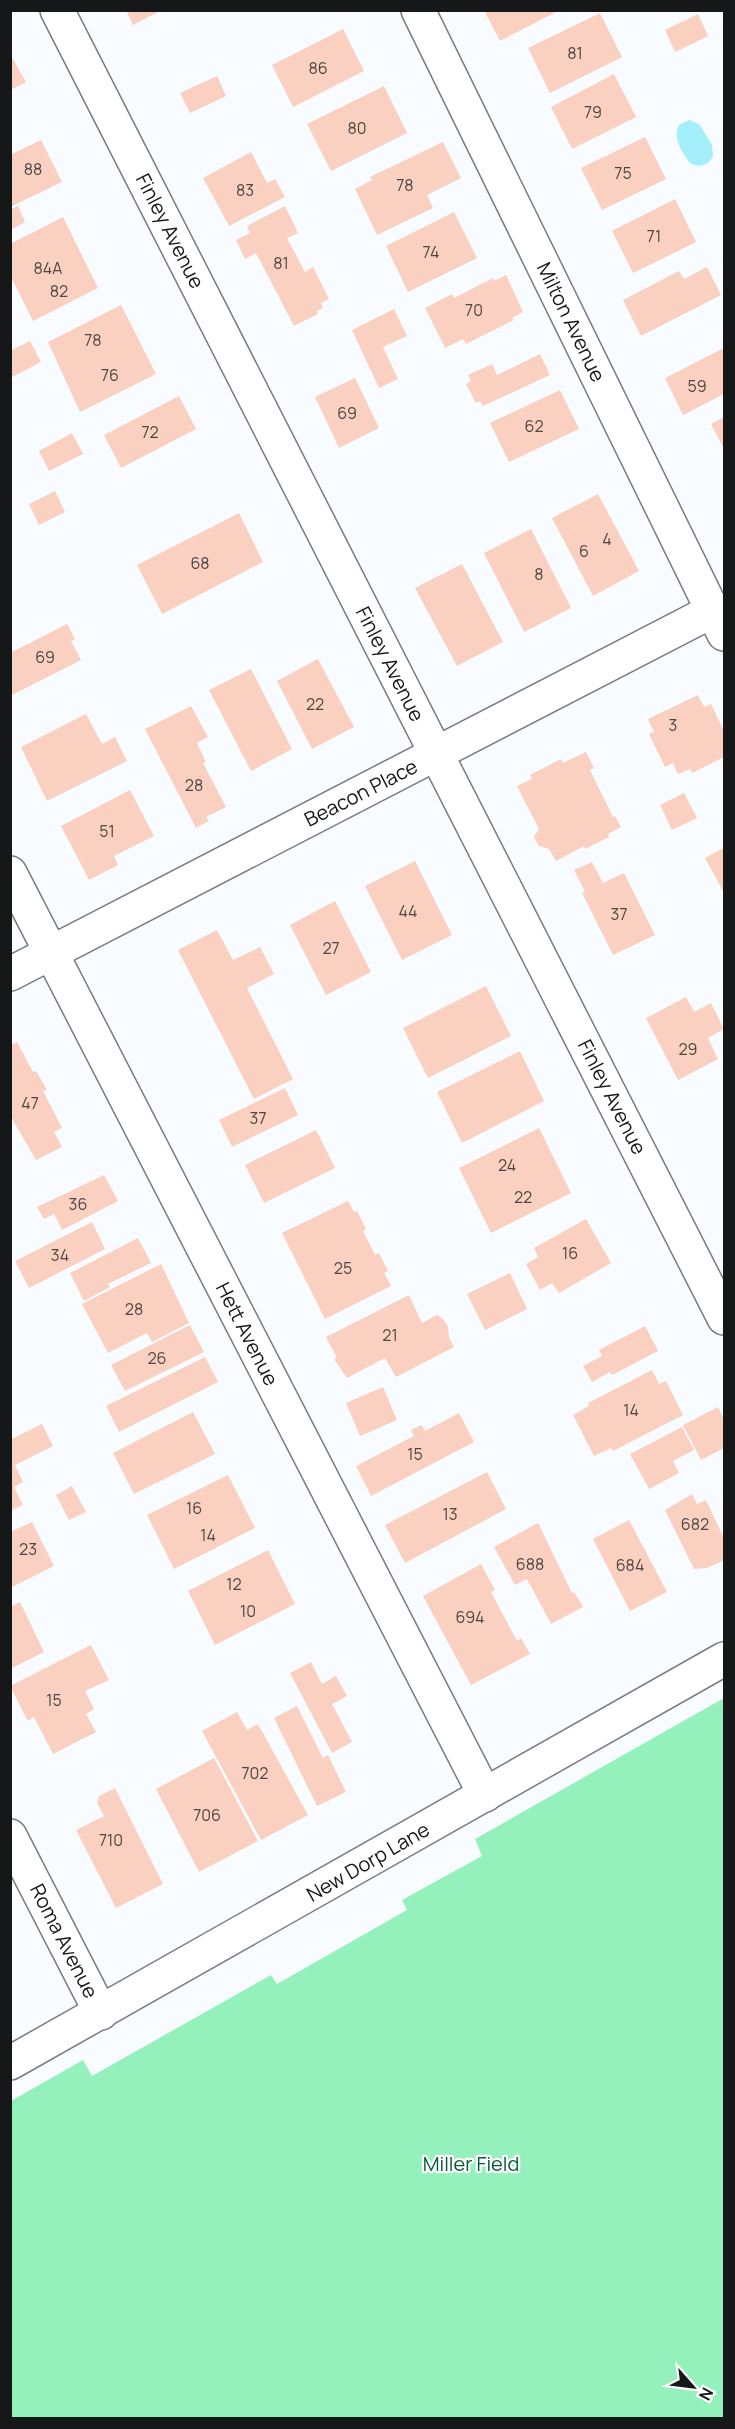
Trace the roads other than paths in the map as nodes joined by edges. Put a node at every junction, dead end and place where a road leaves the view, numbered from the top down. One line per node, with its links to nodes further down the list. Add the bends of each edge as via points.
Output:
1 (57, 10): 4 (street, Finley Avenue)
2 (418, 10): 3 (street, Milton Avenue)
3 (718, 622): 4 (street, Beacon Place)
4 (436, 754): 6 (street, Beacon Place); 8 (street, Finley Avenue)
5 (10, 873): 6 (street, Hett Avenue)
6 (51, 953): 7 (street, Beacon Place); 10 (street, Hett Avenue)
7 (10, 974)
8 (724, 1318)
9 (724, 1659): 10 (street, New Dorp Lane)
10 (485, 1795): 12 (street, New Dorp Lane)
11 (10, 1836): 12 (street, Roma Avenue)
12 (100, 2013): 13 (street, New Dorp Lane)
13 (10, 2063)

